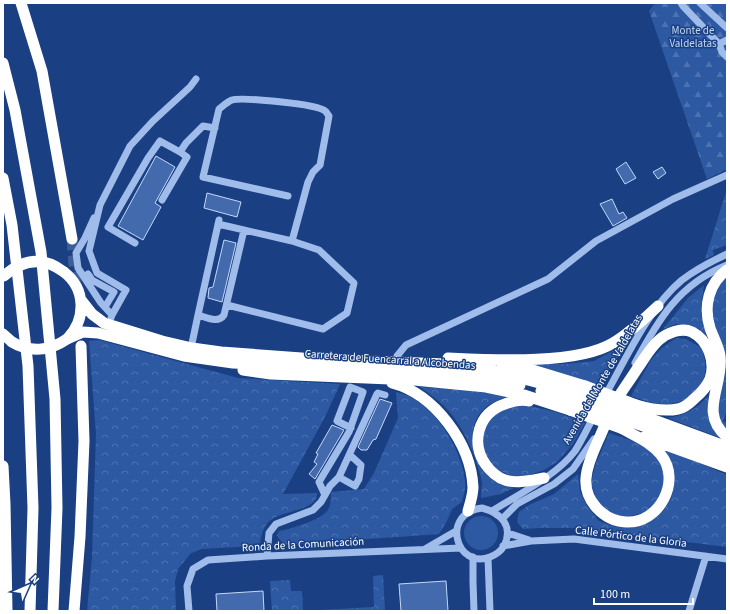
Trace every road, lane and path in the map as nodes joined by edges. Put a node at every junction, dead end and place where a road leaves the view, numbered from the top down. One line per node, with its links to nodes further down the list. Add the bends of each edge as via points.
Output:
1 (21, 3): 18 (highway, via 42,71)
2 (681, 3): 6 (street)
3 (700, 3): 4 (street)
4 (727, 28)
5 (727, 40): 6 (street)
6 (719, 44): 7 (street)
7 (727, 57)
8 (3, 64): 73 (highway, via 15,110 42,252 55,398 57,508)
9 (196, 78): 16 (street, via 130,146)
10 (215, 128): 11 (street, via 203,126); 14 (street, via 203,177); 19 (street, via 219,109 233,100 272,101 325,110 329,116 320,165 308,182)
11 (180, 152): 15 (street, via 187,157); 20 (street, via 160,141 108,227)
12 (727, 175): 36 (street, via 673,199 596,241 548,279 406,345)
13 (3, 178): 72 (highway, via 12,225 28,366 33,508)
14 (288, 196)
15 (162, 200)
16 (100, 205): 25 (street, via 76,252 78,268); 31 (street, via 89,251 97,273 126,290)
17 (244, 230): 19 (street); 27 (street); 30 (street, via 219,222)
18 (72, 239)
19 (292, 241): 27 (street, via 319,250 354,283 347,313 323,329)
20 (135, 243)
21 (727, 254): 28 (street, Avenida del Monte de Valdelatas, via 682,280)
22 (727, 264): 42 (street, Avenida del Monte de Valdelatas, via 687,288 667,311 649,337)
23 (727, 270): 45 (highway, via 715,282 706,307 709,326 720,355 720,371 712,408 715,422)
24 (4, 277): 26 (highway, bridge, via 20,265 33,262 49,264 64,272 74,283)
25 (84, 277): 29 (street); 29 (street, via 88,274 92,280 114,292)
26 (81, 300): 31 (highway, Carretera de Fuencarral a Alcobendas, via 92,314 104,323); 33 (highway, via 79,321)
27 (227, 305): 30 (street, via 221,319)
28 (658, 306): 38 (highway, via 634,329 612,344 591,352 532,359); 52 (street, Avenida del Monte de Valdelatas, via 575,451)
29 (105, 307): 31 (street)
30 (198, 315): 35 (street)
31 (111, 319): 35 (highway, Carretera de Fuencarral a Alcobendas, via 124,330 162,341)
32 (3, 334): 33 (highway, Carretera de Fuencarral a Alcobendas, bridge, via 25,349 42,350)
33 (67, 339): 35 (highway, Carretera de Fuencarral a Alcobendas, via 83,332 98,333)
34 (81, 346): 70 (highway, via 84,441)
35 (187, 352): 37 (highway, Carretera de Fuencarral a Alcobendas); 39 (highway, via 213,365 271,374); 41 (highway, Carretera de Fuencarral a Alcobendas, via 233,363 480,377)
36 (397, 356): 37 (highway); 38 (highway)
37 (315, 359): 41 (highway, Carretera de Fuencarral a Alcobendas, via 445,364 488,369)
38 (472, 359): 41 (highway, via 526,368)
39 (376, 379): 41 (highway, via 414,380 486,387 524,395); 56 (highway, via 402,385 421,396 440,413 458,436 469,462 473,488)
40 (385, 395): 47 (street, via 376,394)
41 (577, 398): 43 (highway, bridge); 43 (highway, Carretera de Fuencarral a Alcobendas, bridge); 52 (highway, via 512,401 498,406 486,415 479,428 477,443 480,457 490,471 505,480)
42 (616, 402): 43 (highway, via 650,349 659,340 671,332 683,330 701,339 710,351 712,365 710,378 700,394 679,409 665,411 649,408); 43 (highway, via 590,459 586,478 587,492 592,503 602,513 612,519 627,522 640,520 652,513 664,502 669,488 669,472 662,456); 57 (street, Avenida del Monte de Valdelatas, via 573,468 554,484 517,504)
43 (629, 416): 46 (highway); 48 (highway, Carretera de Fuencarral a Alcobendas); 50 (highway)
44 (351, 428): 44 (street, via 363,392 350,387 337,420); 53 (street, via 318,482)
45 (727, 437)
46 (727, 447)
47 (350, 455): 51 (street); 51 (street, via 361,465 359,479 354,486)
48 (727, 457)
49 (3, 466): 54 (highway)
50 (727, 467)
51 (339, 477): 53 (street)
52 (544, 478): 55 (street, Avenida del Monte de Valdelatas)
53 (325, 495): 65 (street, via 313,510 276,524 269,533)
54 (5, 504): 58 (highway); 71 (highway)
55 (492, 510): 56 (street, via 482,508); 57 (street)
56 (468, 511): 59 (street, via 458,523)
57 (502, 519): 60 (street)
58 (3, 528)
59 (456, 531): 63 (street); 64 (street)
60 (508, 533): 61 (street, Calle Pórtico de la Gloria); 62 (street)
61 (532, 541): 62 (street, Calle Pórtico de la Gloria); 66 (street, Calle Pórtico de la Gloria, via 574,539)
62 (503, 546): 68 (street, via 499,552)
63 (460, 548): 64 (street, Ronda de la Comunicación); 67 (street)
64 (424, 550): 65 (street, Ronda de la Comunicación)
65 (267, 556): 74 (street, Ronda de la Comunicación, via 208,560 193,568 187,586)
66 (706, 556): 69 (street, Calle Pórtico de la Gloria); 77 (street)
67 (473, 557): 68 (street); 75 (street)
68 (488, 558): 76 (street)
69 (727, 558)
70 (74, 609)
71 (6, 611)
72 (30, 611)
73 (53, 611)
74 (188, 611)
75 (474, 611)
76 (490, 611)
77 (688, 611)

